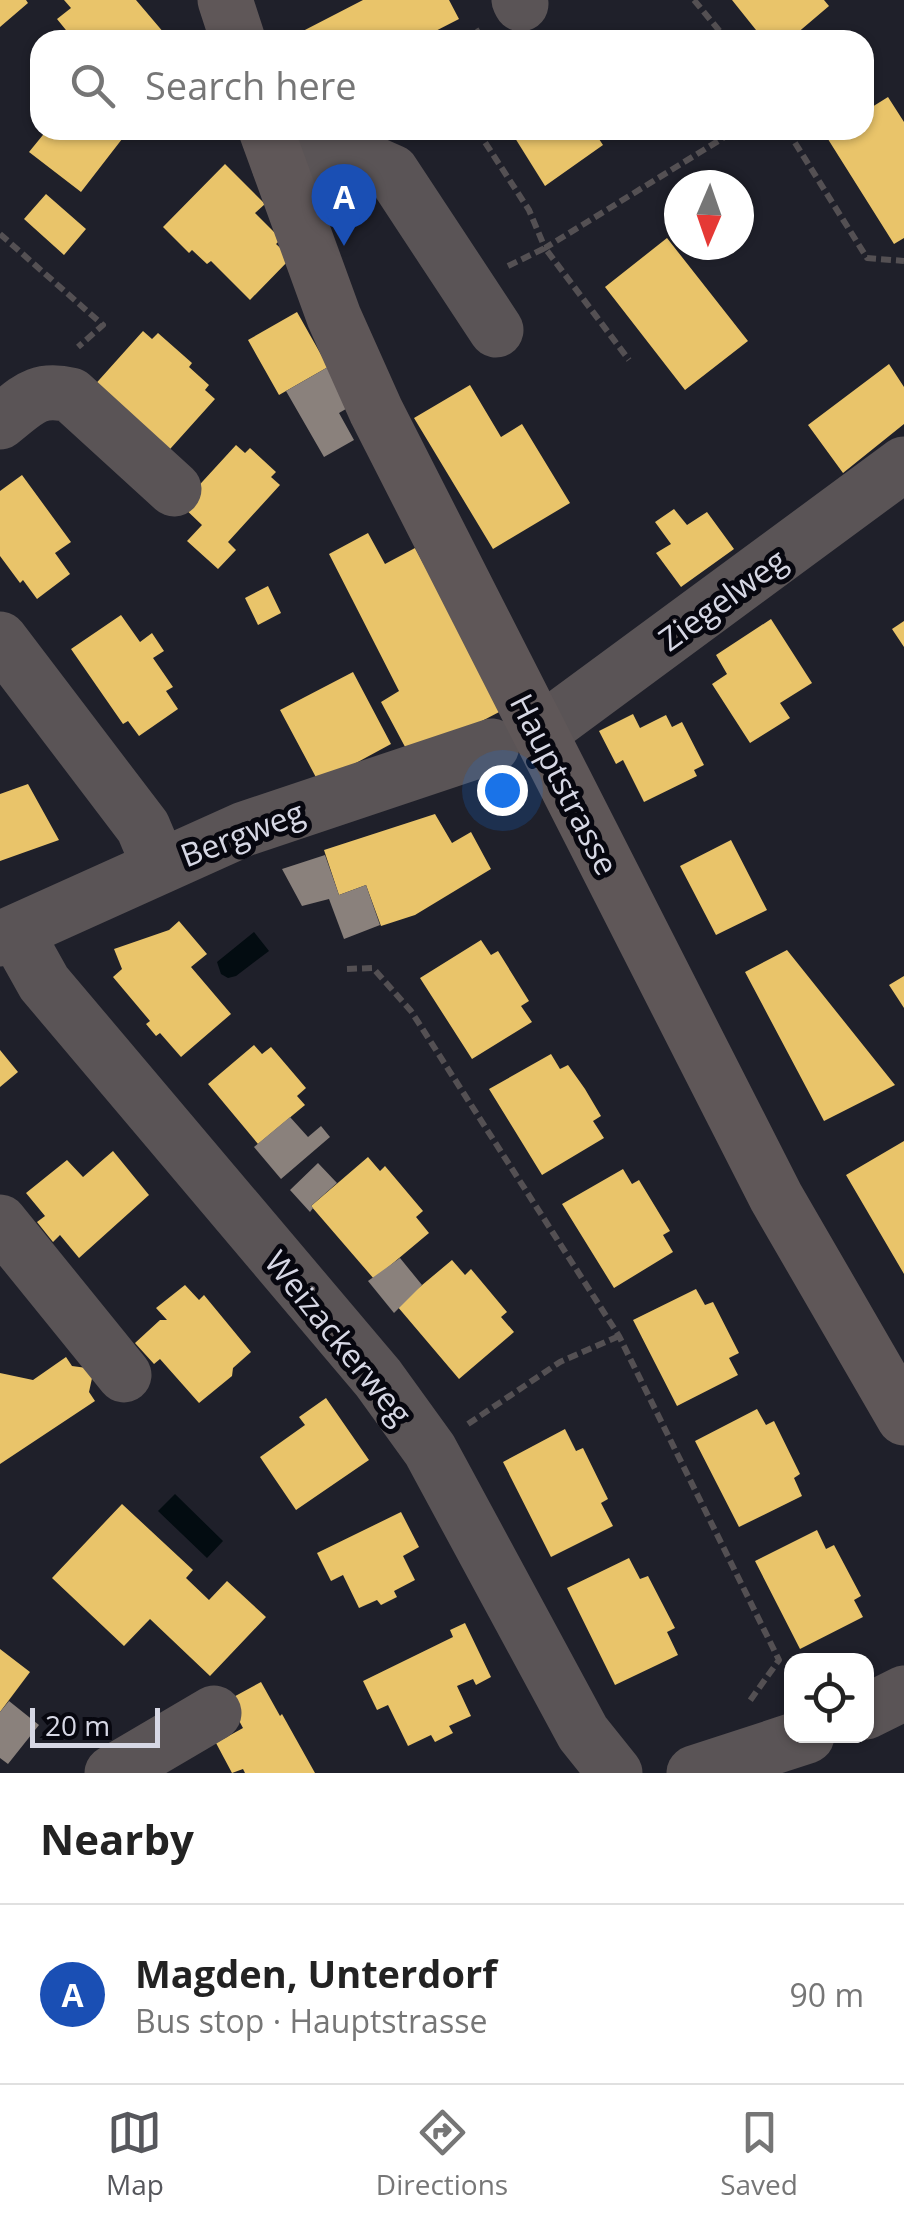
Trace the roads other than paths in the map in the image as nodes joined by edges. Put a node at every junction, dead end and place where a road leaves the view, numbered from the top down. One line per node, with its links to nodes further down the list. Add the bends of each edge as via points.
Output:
1 (225, 0): 2 (main road)
2 (235, 30)
3 (272, 148): 4 (street, via 342,150 392,172); 9 (main road, Hauptstrasse, via 334,316)
4 (481, 308)
5 (0, 422): 7 (street, via 38,393 71,395)
6 (904, 464): 9 (street, Ziegelweg)
7 (174, 488)
8 (0, 639): 10 (street, via 143,827)
9 (515, 739): 10 (street, Bergweg); 14 (main road, Hauptstrasse)
10 (159, 865): 11 (street, Bergweg)
11 (8, 936): 20 (street, Weizackerweg, via 378,1378 430,1450 583,1733)
12 (0, 1222): 13 (street)
13 (124, 1375)
14 (904, 1418)
15 (904, 1693): 16 (street)
16 (874, 1708)
17 (214, 1714): 19 (street)
18 (785, 1743): 21 (street)
19 (112, 1773)
20 (616, 1773)
21 (694, 1773)

